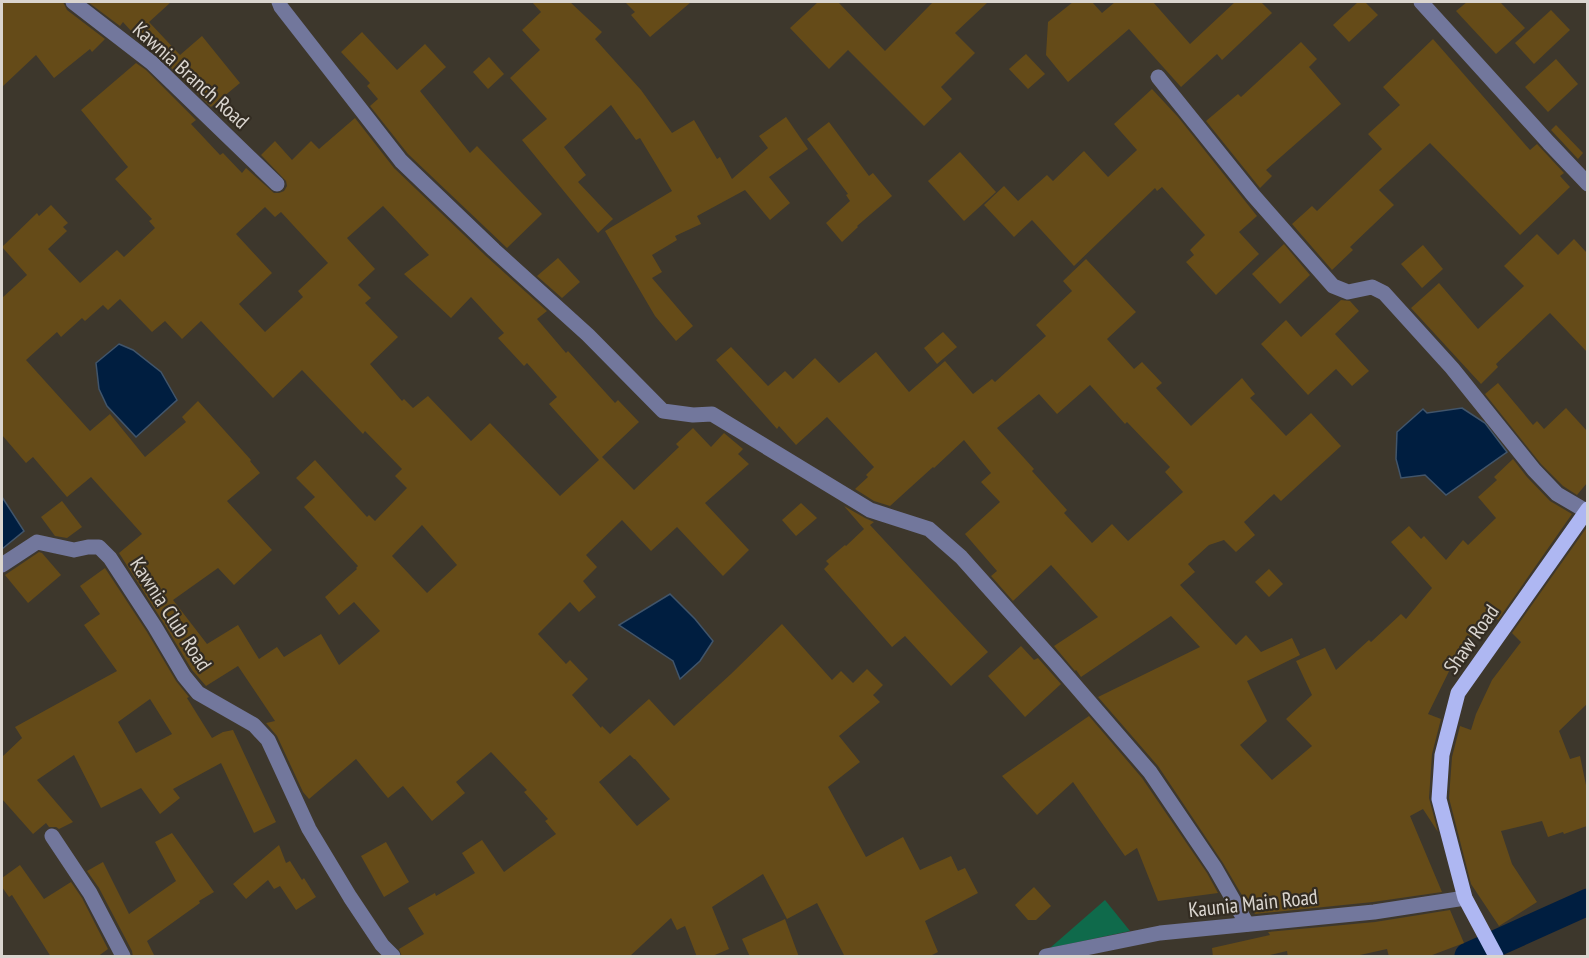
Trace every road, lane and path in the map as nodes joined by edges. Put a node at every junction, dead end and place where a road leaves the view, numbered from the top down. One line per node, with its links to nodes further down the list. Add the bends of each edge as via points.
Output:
1 (73, 2): 5 (street, Kawnia Branch Road, via 152,63)
2 (279, 2): 11 (street, via 401,161 588,335 663,411 712,414 870,510 929,529 961,557 1150,772 1215,868)
3 (1421, 2): 6 (street)
4 (1158, 76): 7 (street, via 1253,195 1333,286 1348,292 1372,287 1384,293 1452,368 1542,478 1557,494)
5 (277, 184)
6 (1587, 184)
7 (1587, 510): 10 (main road, Shaw Road, via 1458,693 1442,755 1439,800)
8 (2, 565): 13 (street, Kawnia Club Road, via 37,542 74,550 99,547 110,558 198,693 254,725 268,740 309,828 350,897)
9 (52, 836): 12 (street, via 90,893)
10 (1465, 898): 11 (street, Kaunia Main Road, via 1374,912); 15 (main road, Shaw Road)
11 (1247, 924): 14 (street, Kaunia Main Road, via 1160,933)
12 (123, 957)
13 (393, 957)
14 (1046, 957)
15 (1496, 957)

